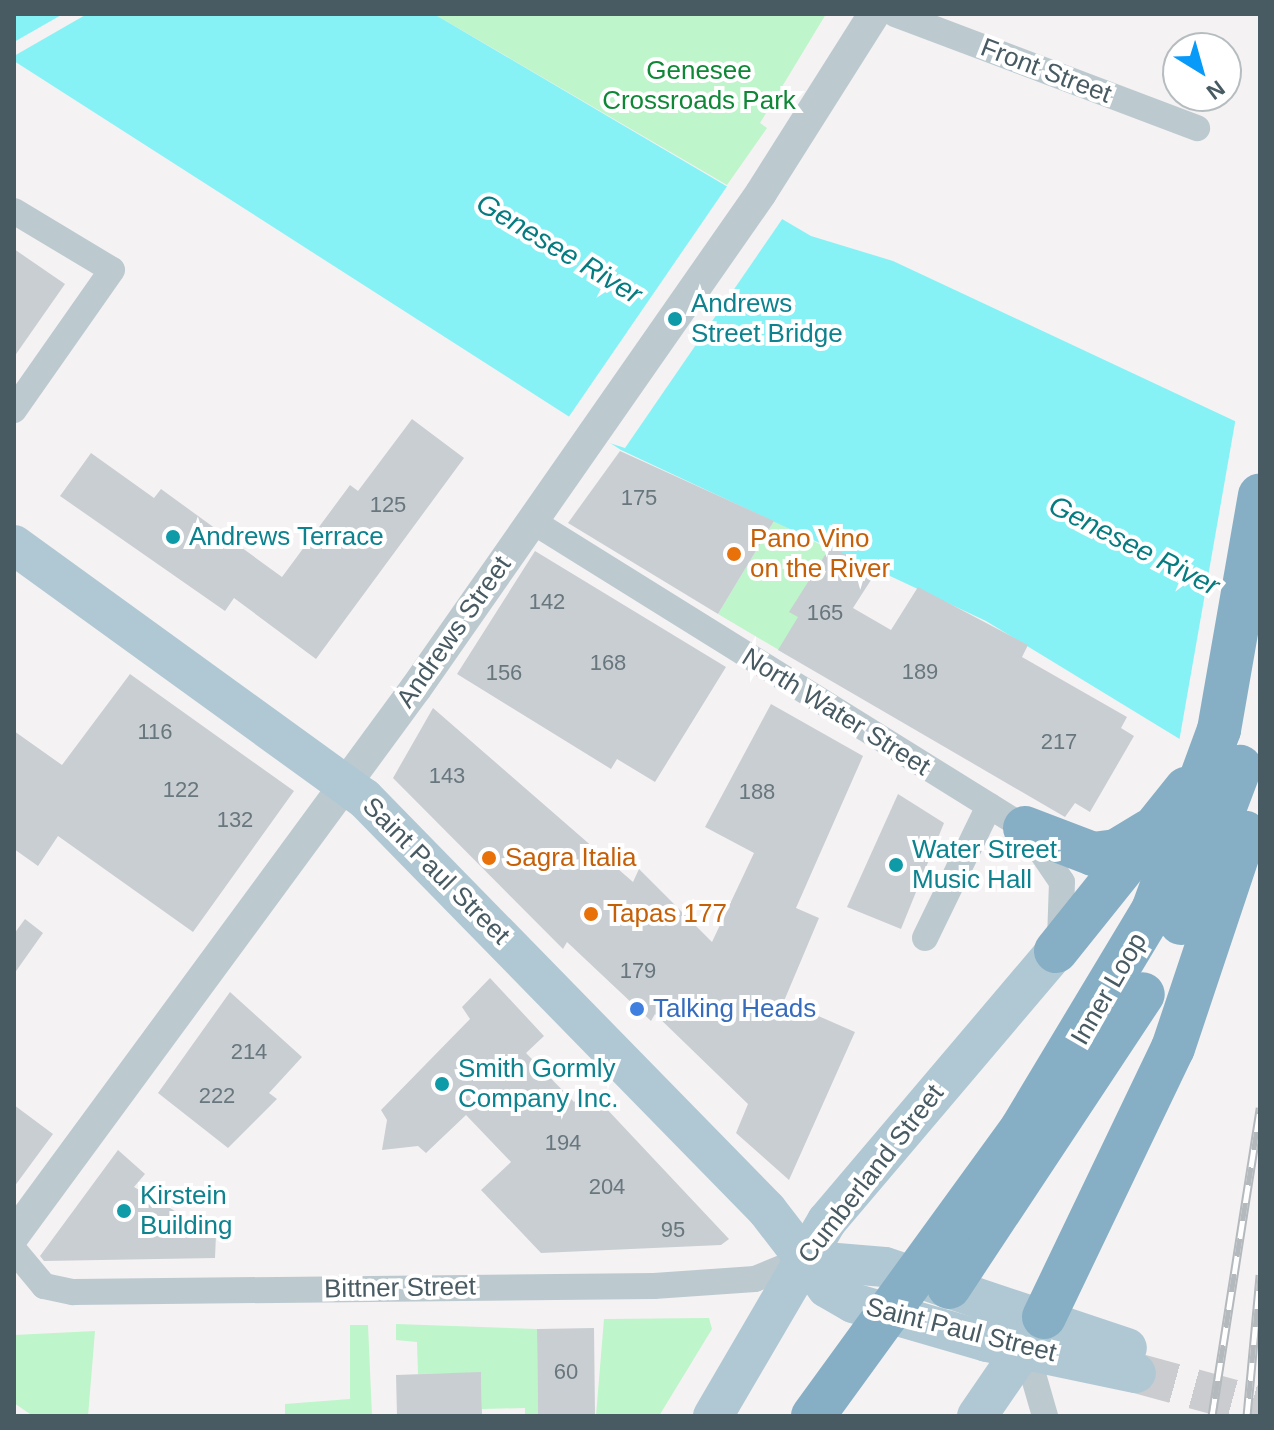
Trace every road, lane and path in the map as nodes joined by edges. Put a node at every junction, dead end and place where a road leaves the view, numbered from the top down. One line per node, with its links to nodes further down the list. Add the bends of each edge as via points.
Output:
1 (874, 14): 7 (street, Andrews Street, via 761,193)
2 (895, 14): 3 (street, Front Street)
3 (1197, 128)
4 (14, 211): 5 (street, via 112,270)
5 (14, 410)
6 (1260, 496): 9 (highway, Inner Loop)
7 (532, 521): 11 (street, Andrews Street); 13 (street, North Water Street)
8 (18, 556): 11 (main road, Saint Paul Street)
9 (1245, 681): 10 (highway, Inner Loop)
10 (1232, 774): 12 (highway); 19 (highway, via 1197,990); 22 (highway, Inner Loop, via 1091,1021 895,1311); 23 (highway, Inner Loop, via 1182,921 1119,1035)
11 (346, 783): 16 (street, Andrews Street); 18 (main road, Saint Paul Street, via 767,1210)
12 (1171, 810): 13 (highway, via 1128,847 1104,854); 15 (highway)
13 (1007, 817): 14 (street); 15 (street, North Water Street, via 1062,882)
14 (925, 938)
15 (1056, 951): 18 (main road, Cumberland Street, via 870,1167)
16 (14, 1235)
17 (14, 1250): 18 (street, Bittner Street, via 29,1275 51,1289 148,1291 654,1286 755,1279)
18 (801, 1260): 19 (main road, Saint Paul Street, via 885,1267 995,1299); 19 (main road, Saint Paul Street, via 853,1303 973,1337); 21 (main road, Cumberland Street)
19 (1035, 1333): 20 (main road, Saint Paul Street); 24 (main road); 25 (street)
20 (1138, 1362)
21 (713, 1416)
22 (813, 1416)
23 (852, 1416)
24 (977, 1416)
25 (1045, 1416)

